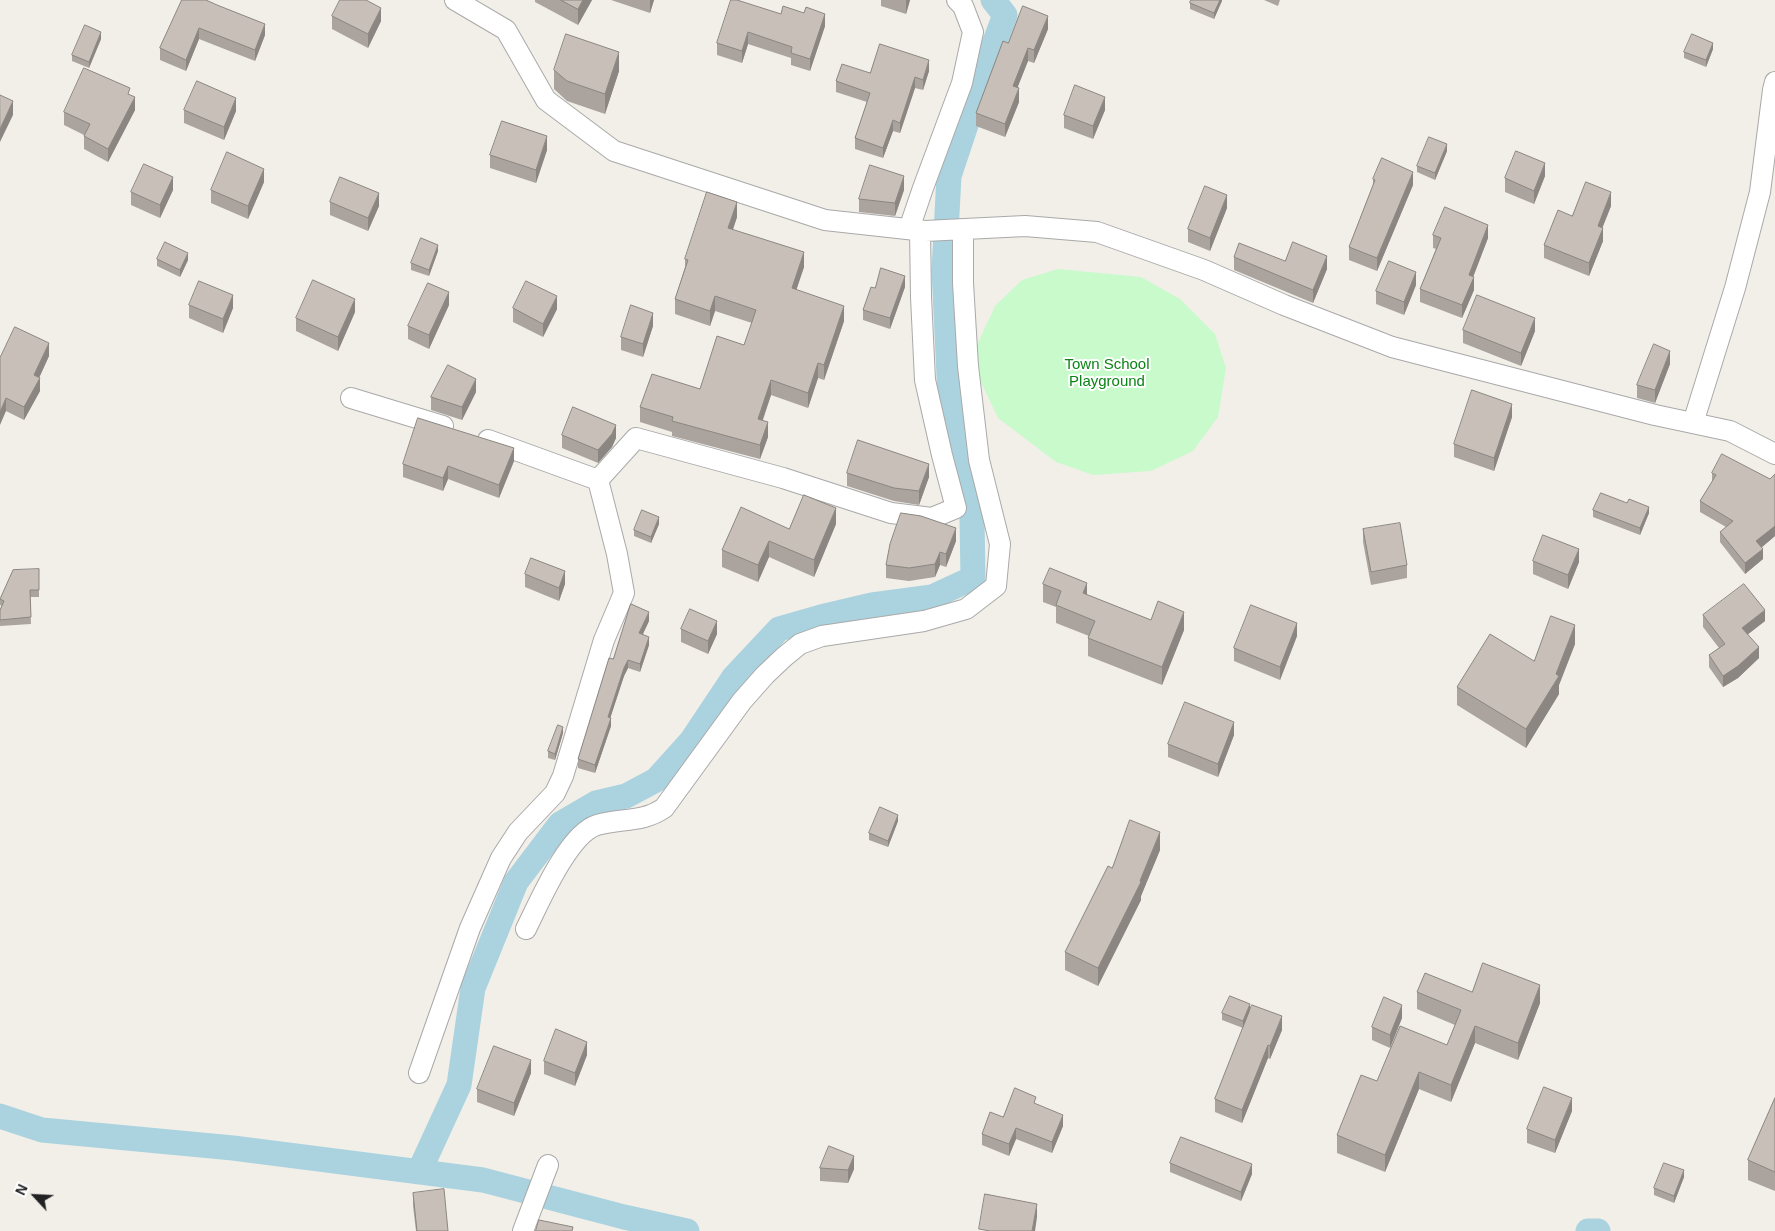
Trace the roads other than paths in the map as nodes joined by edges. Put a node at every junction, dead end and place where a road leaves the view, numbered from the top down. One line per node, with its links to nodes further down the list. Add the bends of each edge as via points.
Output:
1 (455, 0): 4 (street, via 506,30 546,100 614,151 826,220)
2 (957, 0): 4 (street, via 963,6 973,32 962,83 923,188)
3 (1775, 82): 7 (street, via 1760,192 1735,288)
4 (918, 230): 5 (street); 9 (street, via 925,380 956,508 932,518 891,513 783,478 636,438)
5 (966, 230): 7 (street, via 1025,226 1097,232 1204,270 1392,347); 10 (street, via 963,283 968,366 978,451 1000,544 996,586 966,609 924,621 822,636 800,644 765,675 742,702 664,808 637,820 594,826 575,842 551,878)
6 (351, 398): 9 (street, via 510,447)
7 (1693, 423): 8 (street, via 1730,431)
8 (1775, 454)
9 (598, 480): 11 (street, via 624,593 604,640 563,776 555,793 518,832 502,858 470,928)
10 (526, 929)
11 (419, 1073)
12 (548, 1165): 13 (street)
13 (523, 1231)

